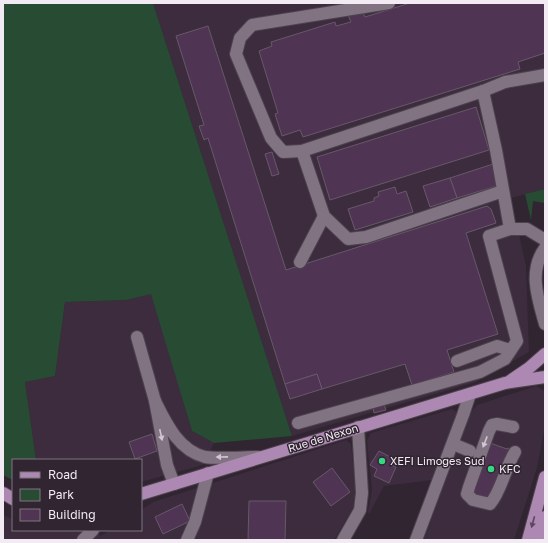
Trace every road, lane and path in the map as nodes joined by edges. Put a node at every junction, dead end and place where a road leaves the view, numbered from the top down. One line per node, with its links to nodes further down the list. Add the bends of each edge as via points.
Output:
1 (389, 3): 4 (street, via 252,25 240,38 236,54 271,138 283,152)
2 (545, 74): 3 (street, via 505,82)
3 (483, 91): 4 (street); 5 (street)
4 (302, 151): 6 (street)
5 (504, 191): 6 (street, via 366,237 348,239); 7 (street)
6 (324, 216): 10 (street)
7 (510, 229): 8 (street, via 527,229); 14 (street, via 489,236 517,341)
8 (545, 240)
9 (545, 248): 11 (street, via 539,257 535,276)
10 (300, 262)
11 (541, 305): 12 (street)
12 (545, 324)
13 (138, 337): 21 (street)
14 (510, 350): 16 (street, via 497,346); 22 (street, via 505,359 480,372)
15 (545, 354): 17 (main road); 19 (main road, Rue de Nexon)
16 (457, 361)
17 (545, 366)
18 (545, 377): 19 (main road, Rue de Nexon)
19 (505, 384): 20 (main road, Rue de Nexon)
20 (470, 394): 23 (main road, Rue de Nexon); 25 (street)
21 (155, 401): 28 (street, one-way to 21, via 206,457 196,453 171,433); 31 (street, one-way to 31)
22 (298, 424)
23 (358, 427): 28 (main road, Rue de Nexon); 39 (street, via 362,493 360,510)
24 (513, 427): 27 (street, one-way to 27, via 492,425 467,494 473,500 490,504 507,464)
25 (453, 444): 26 (street); 40 (street)
26 (470, 451)
27 (515, 452)
28 (261, 457): 29 (main road, Rue de Nexon)
29 (208, 473): 31 (main road, Rue de Nexon); 38 (street, via 195,522)
30 (545, 477): 41 (main road, one-way to 41)
31 (174, 484): 33 (main road, Rue de Nexon)
32 (3, 493): 34 (main road)
33 (142, 494)
34 (12, 498)
35 (545, 517): 42 (main road)
36 (92, 531): 37 (street)
37 (83, 540)
38 (187, 540)
39 (343, 540)
40 (416, 540)
41 (528, 540)
42 (539, 540)

